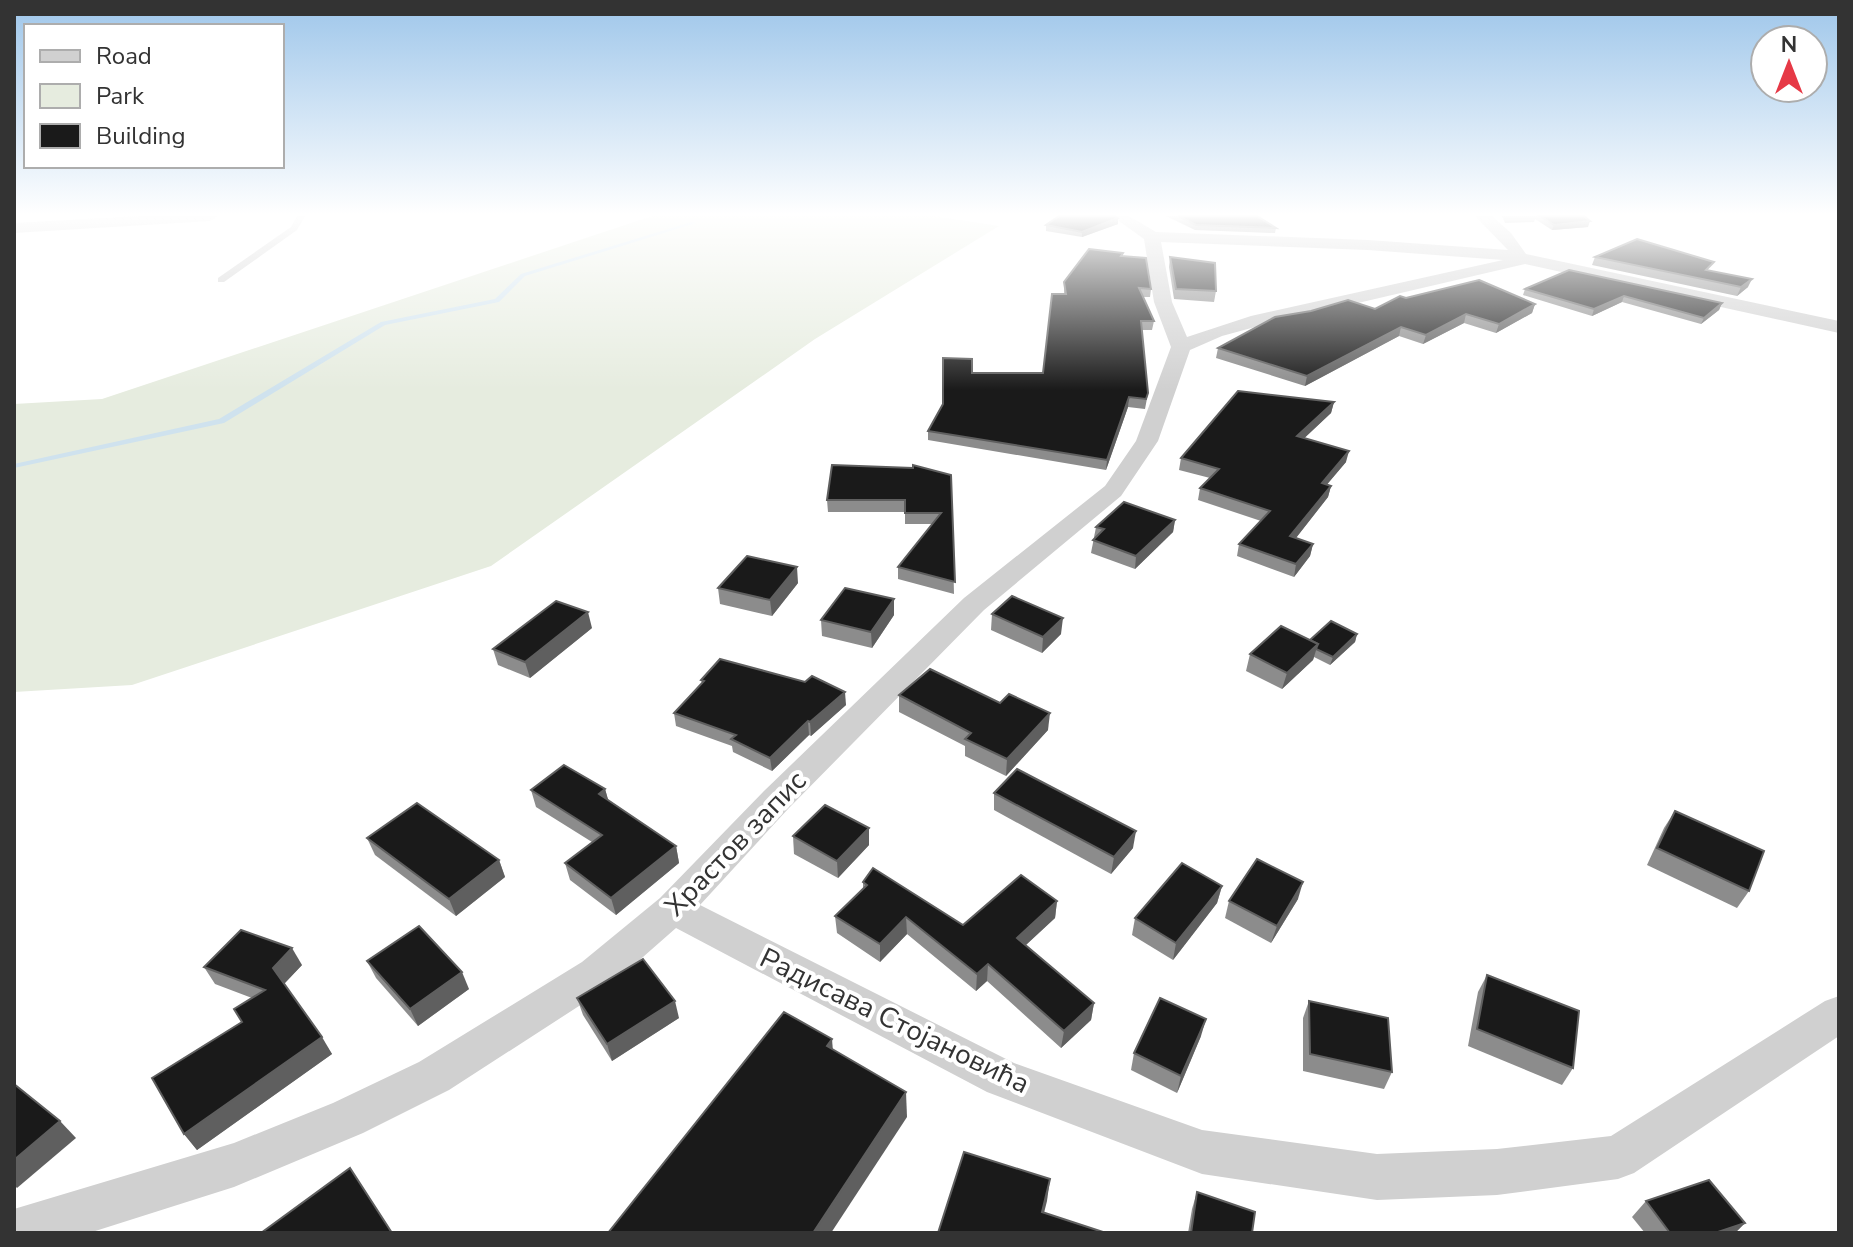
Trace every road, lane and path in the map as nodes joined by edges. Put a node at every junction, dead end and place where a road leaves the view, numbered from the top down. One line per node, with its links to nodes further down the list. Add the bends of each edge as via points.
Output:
1 (229, 274): 5 (lane)
2 (1158, 274): 6 (street)
3 (1465, 274): 8 (street)
4 (1607, 274): 7 (street)
5 (221, 280)
6 (1169, 322): 8 (street); 9 (street)
7 (1839, 327)
8 (1215, 332): 9 (street)
9 (1181, 347): 10 (street, Храстов запис, via 1145,450 1132,470 974,604)
10 (673, 909): 11 (street, Радисава Стојановића, via 1002,1078 1202,1152 1377,1177 1497,1172 1618,1157); 12 (street, Храстов запис, via 596,974 434,1076 234,1165)
11 (1839, 1014)
12 (14, 1233)

